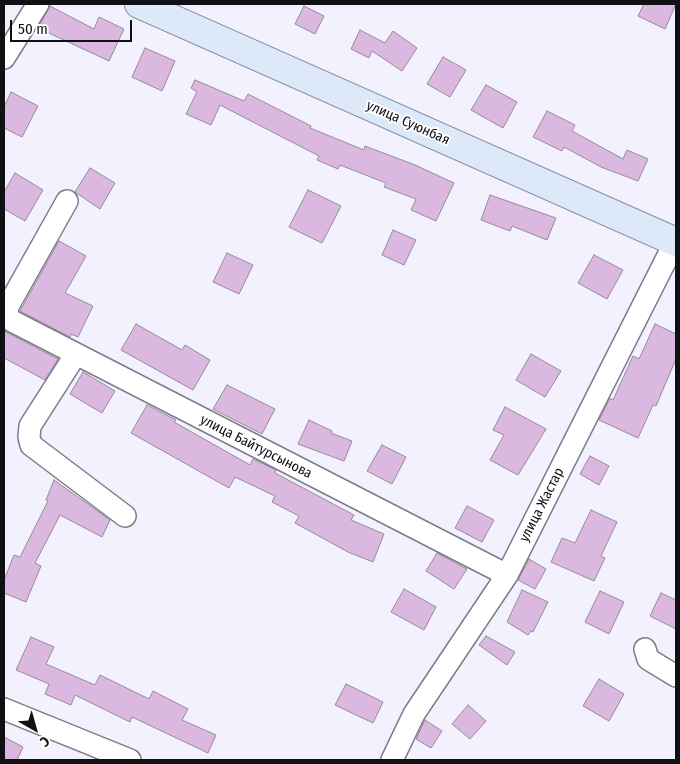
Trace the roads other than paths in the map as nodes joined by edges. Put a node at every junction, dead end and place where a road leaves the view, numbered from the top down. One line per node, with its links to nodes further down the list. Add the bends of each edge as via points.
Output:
1 (38, 4): 3 (street)
2 (140, 4): 5 (main road, улица Суюнбая)
3 (4, 58)
4 (67, 201): 6 (street, улица Байтурсынова, via 7,308 12,321)
5 (676, 241): 8 (street, улица Жастар)
6 (76, 354): 7 (street, via 30,426 31,445); 8 (street, улица Байтурсынова)
7 (125, 516)
8 (507, 575): 13 (street, улица Жастар, via 414,714)
9 (645, 649): 10 (street, via 648,659)
10 (676, 676)
11 (4, 708): 12 (street)
12 (130, 760)
13 (392, 760)

